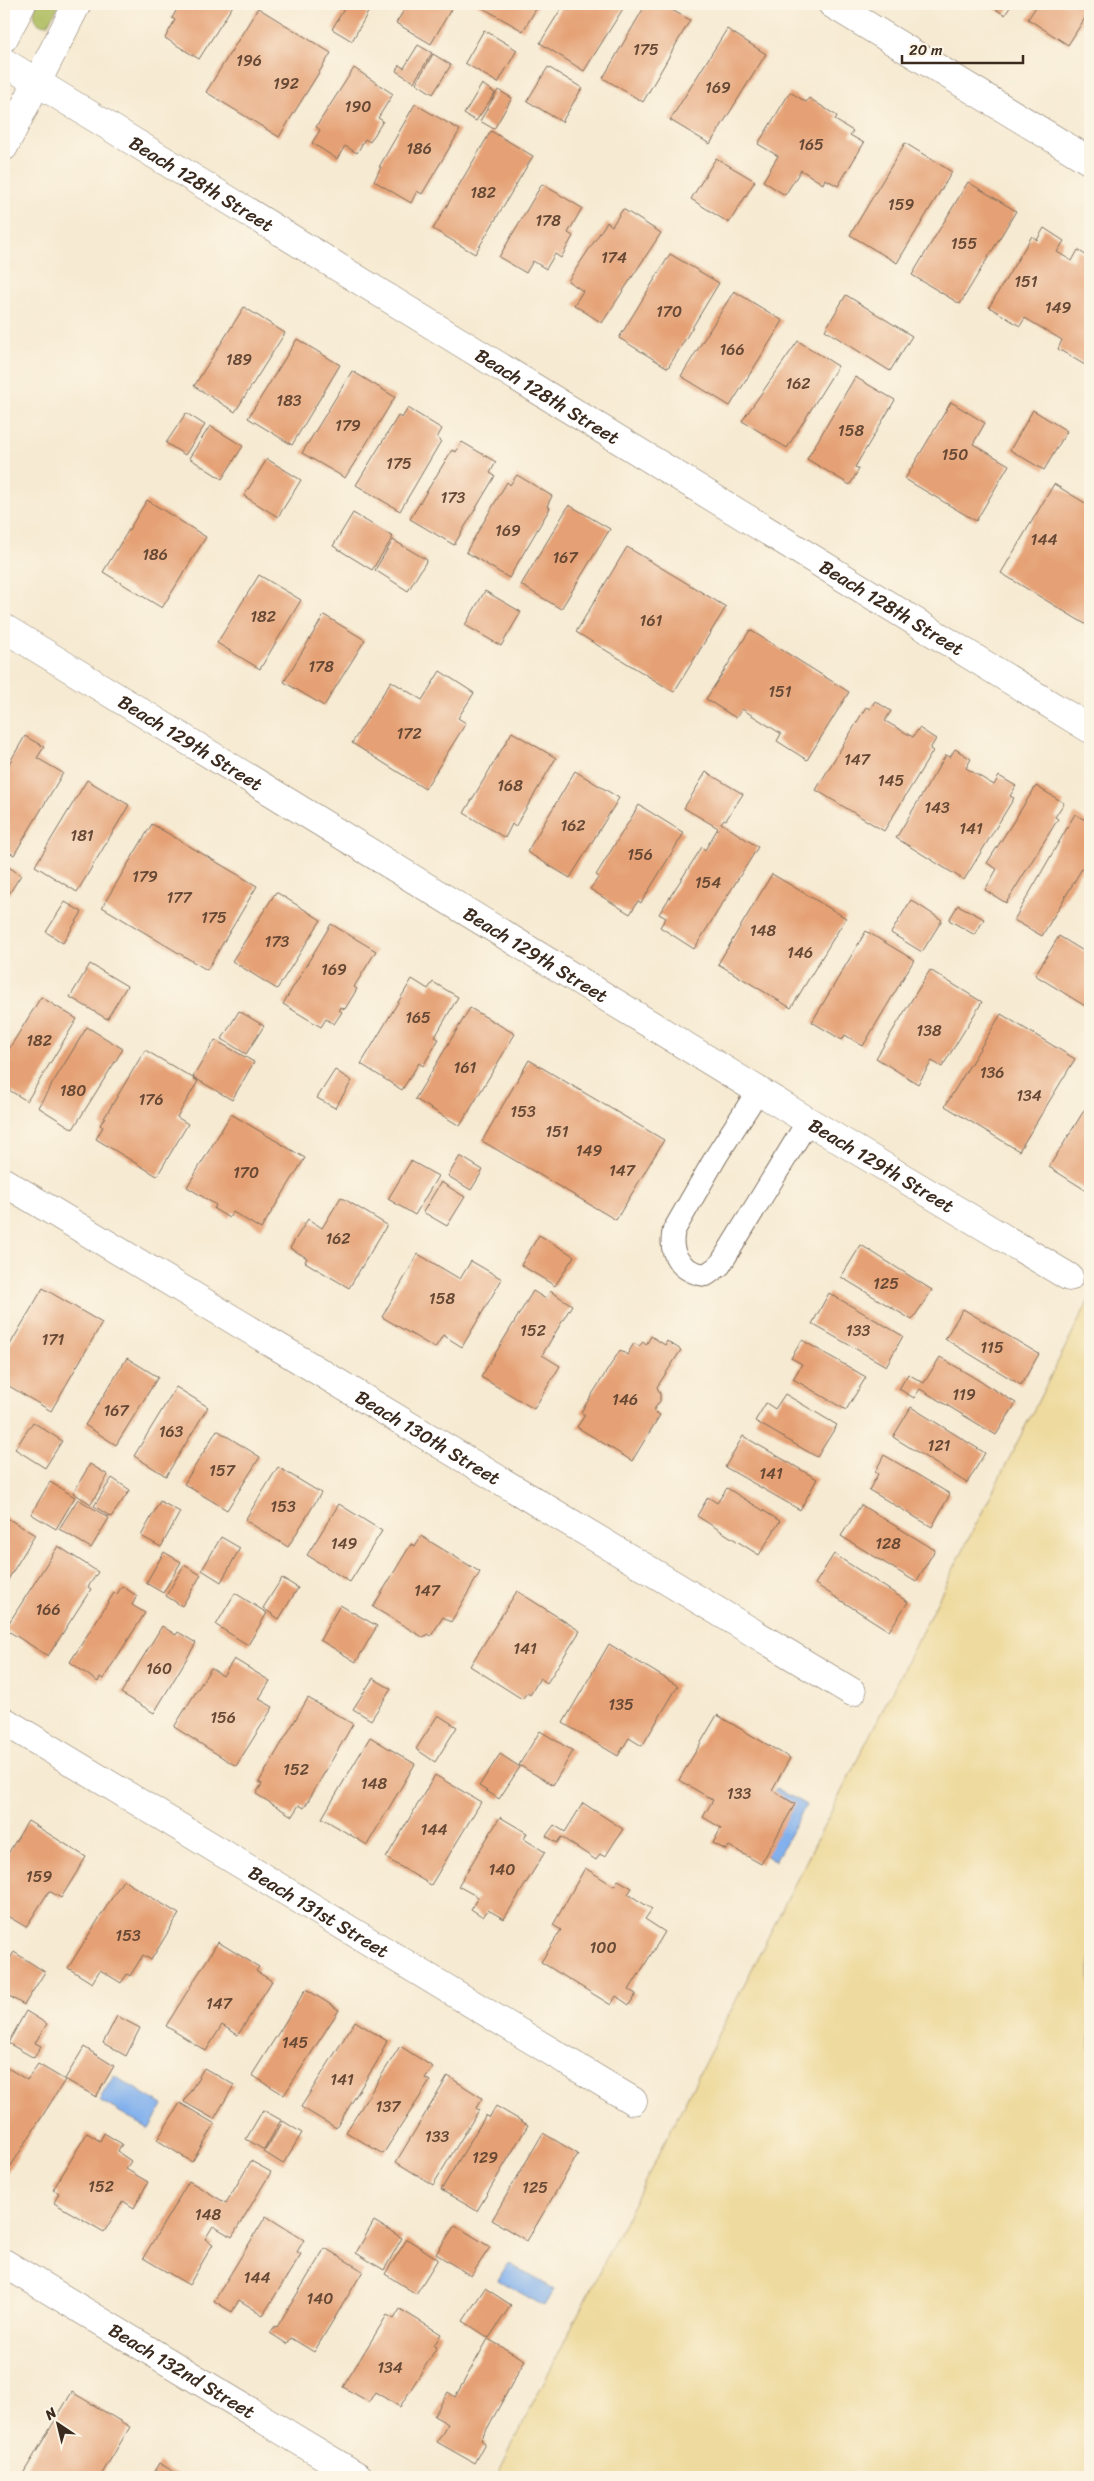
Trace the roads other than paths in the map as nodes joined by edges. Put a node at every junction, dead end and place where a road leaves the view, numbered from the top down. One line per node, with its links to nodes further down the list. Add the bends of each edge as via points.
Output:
1 (22, 4): 4 (street)
2 (77, 4): 6 (street)
3 (832, 4): 8 (street)
4 (4, 38)
5 (4, 62): 6 (street, Beach 128th Street)
6 (37, 82): 7 (street); 10 (street, Beach 128th Street)
7 (4, 147)
8 (1090, 161)
9 (4, 628): 11 (street, Beach 129th Street)
10 (1090, 729)
11 (758, 1090): 12 (street, Beach 129th Street); 12 (lane, via 674,1230 671,1243 674,1252 688,1270 706,1275 720,1265)
12 (808, 1121): 14 (street, Beach 129th Street)
13 (4, 1182): 15 (street, Beach 130th Street)
14 (1069, 1277)
15 (852, 1692)
16 (4, 1721): 17 (street, Beach 131st Street)
17 (633, 2101)
18 (4, 2263): 19 (street, Beach 132nd Street)
19 (359, 2477)

